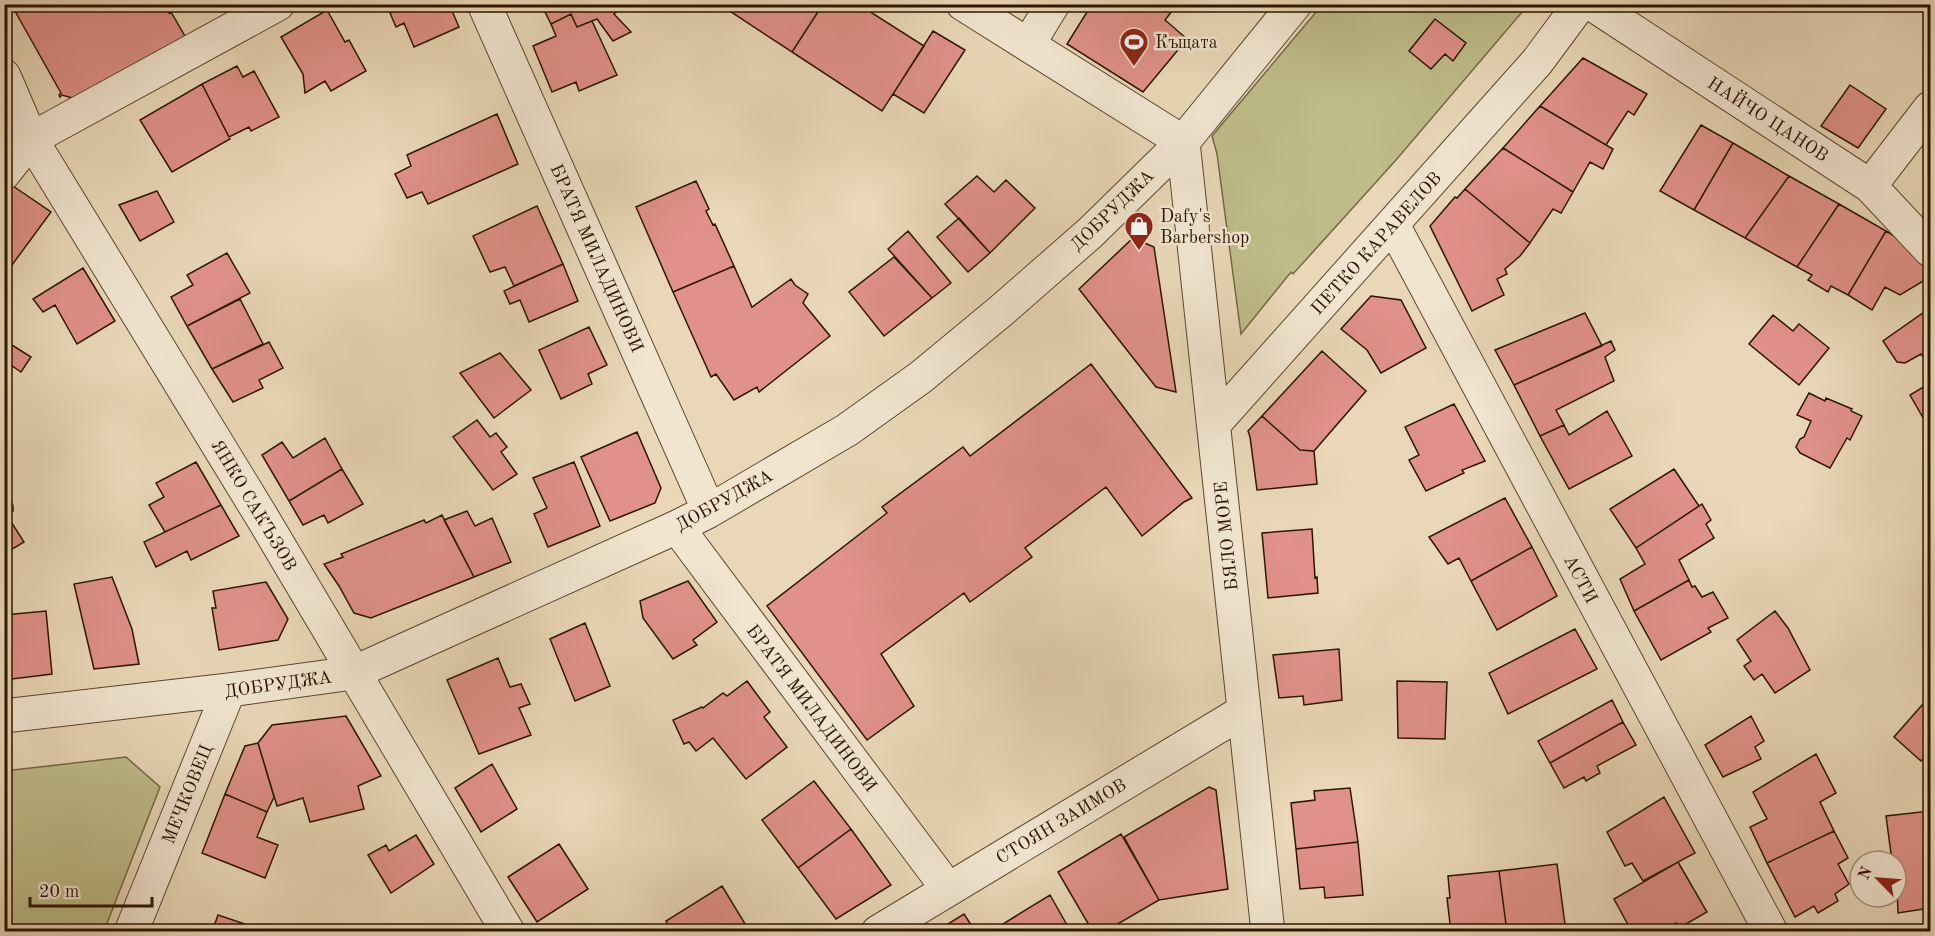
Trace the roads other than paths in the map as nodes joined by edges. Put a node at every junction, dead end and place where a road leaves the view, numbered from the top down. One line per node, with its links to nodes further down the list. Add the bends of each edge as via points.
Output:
1 (278, 4): 11 (street)
2 (963, 4): 8 (street)
3 (1053, 4): 8 (street)
4 (1294, 4): 12 (street, ДОБРУДЖА)
5 (1580, 4): 15 (street, ПЕТКО КАРАВЕЛОВ, via 1537,62)
6 (1592, 4): 14 (street, НАЙЧО ЦАНОВ)
7 (491, 7): 18 (street, БРАТЯ МИЛАДИНОВИ)
8 (1028, 45): 12 (street)
9 (4, 76): 11 (street, ЯНКО САКЪЗОВ)
10 (1930, 108): 14 (street)
11 (18, 135): 13 (street); 20 (street, ЯНКО САКЪЗОВ, via 258,512)
12 (1183, 142): 17 (street, БЯЛО МОРЕ); 18 (street, ДОБРУДЖА, via 1090,233 921,377 847,430)
13 (4, 173)
14 (1870, 186): 16 (street, НАЙЧО ЦАНОВ)
15 (1393, 225): 17 (street, ПЕТКО КАРАВЕЛОВ); 29 (street, АСТИ)
16 (1930, 250)
17 (1214, 424): 22 (street, БЯЛО МОРЕ)
18 (709, 511): 19 (street, ДОБРУДЖА)
19 (677, 527): 20 (street, ДОБРУДЖА); 24 (street, БРАТЯ МИЛАДИНОВИ)
20 (353, 673): 21 (street, ДОБРУДЖА); 26 (street, ЯНКО САКЪЗОВ)
21 (230, 690): 23 (street, ДОБРУДЖА); 25 (street, МЕЧКОВЕЦ)
22 (1244, 711): 24 (street, СТОЯН ЗАИМОВ); 28 (street, БЯЛО МОРЕ)
23 (4, 716)
24 (948, 889): 27 (street, СТОЯН ЗАИМОВ)
25 (131, 932)
26 (508, 932)
27 (878, 932)
28 (1268, 932)
29 (1771, 932)

